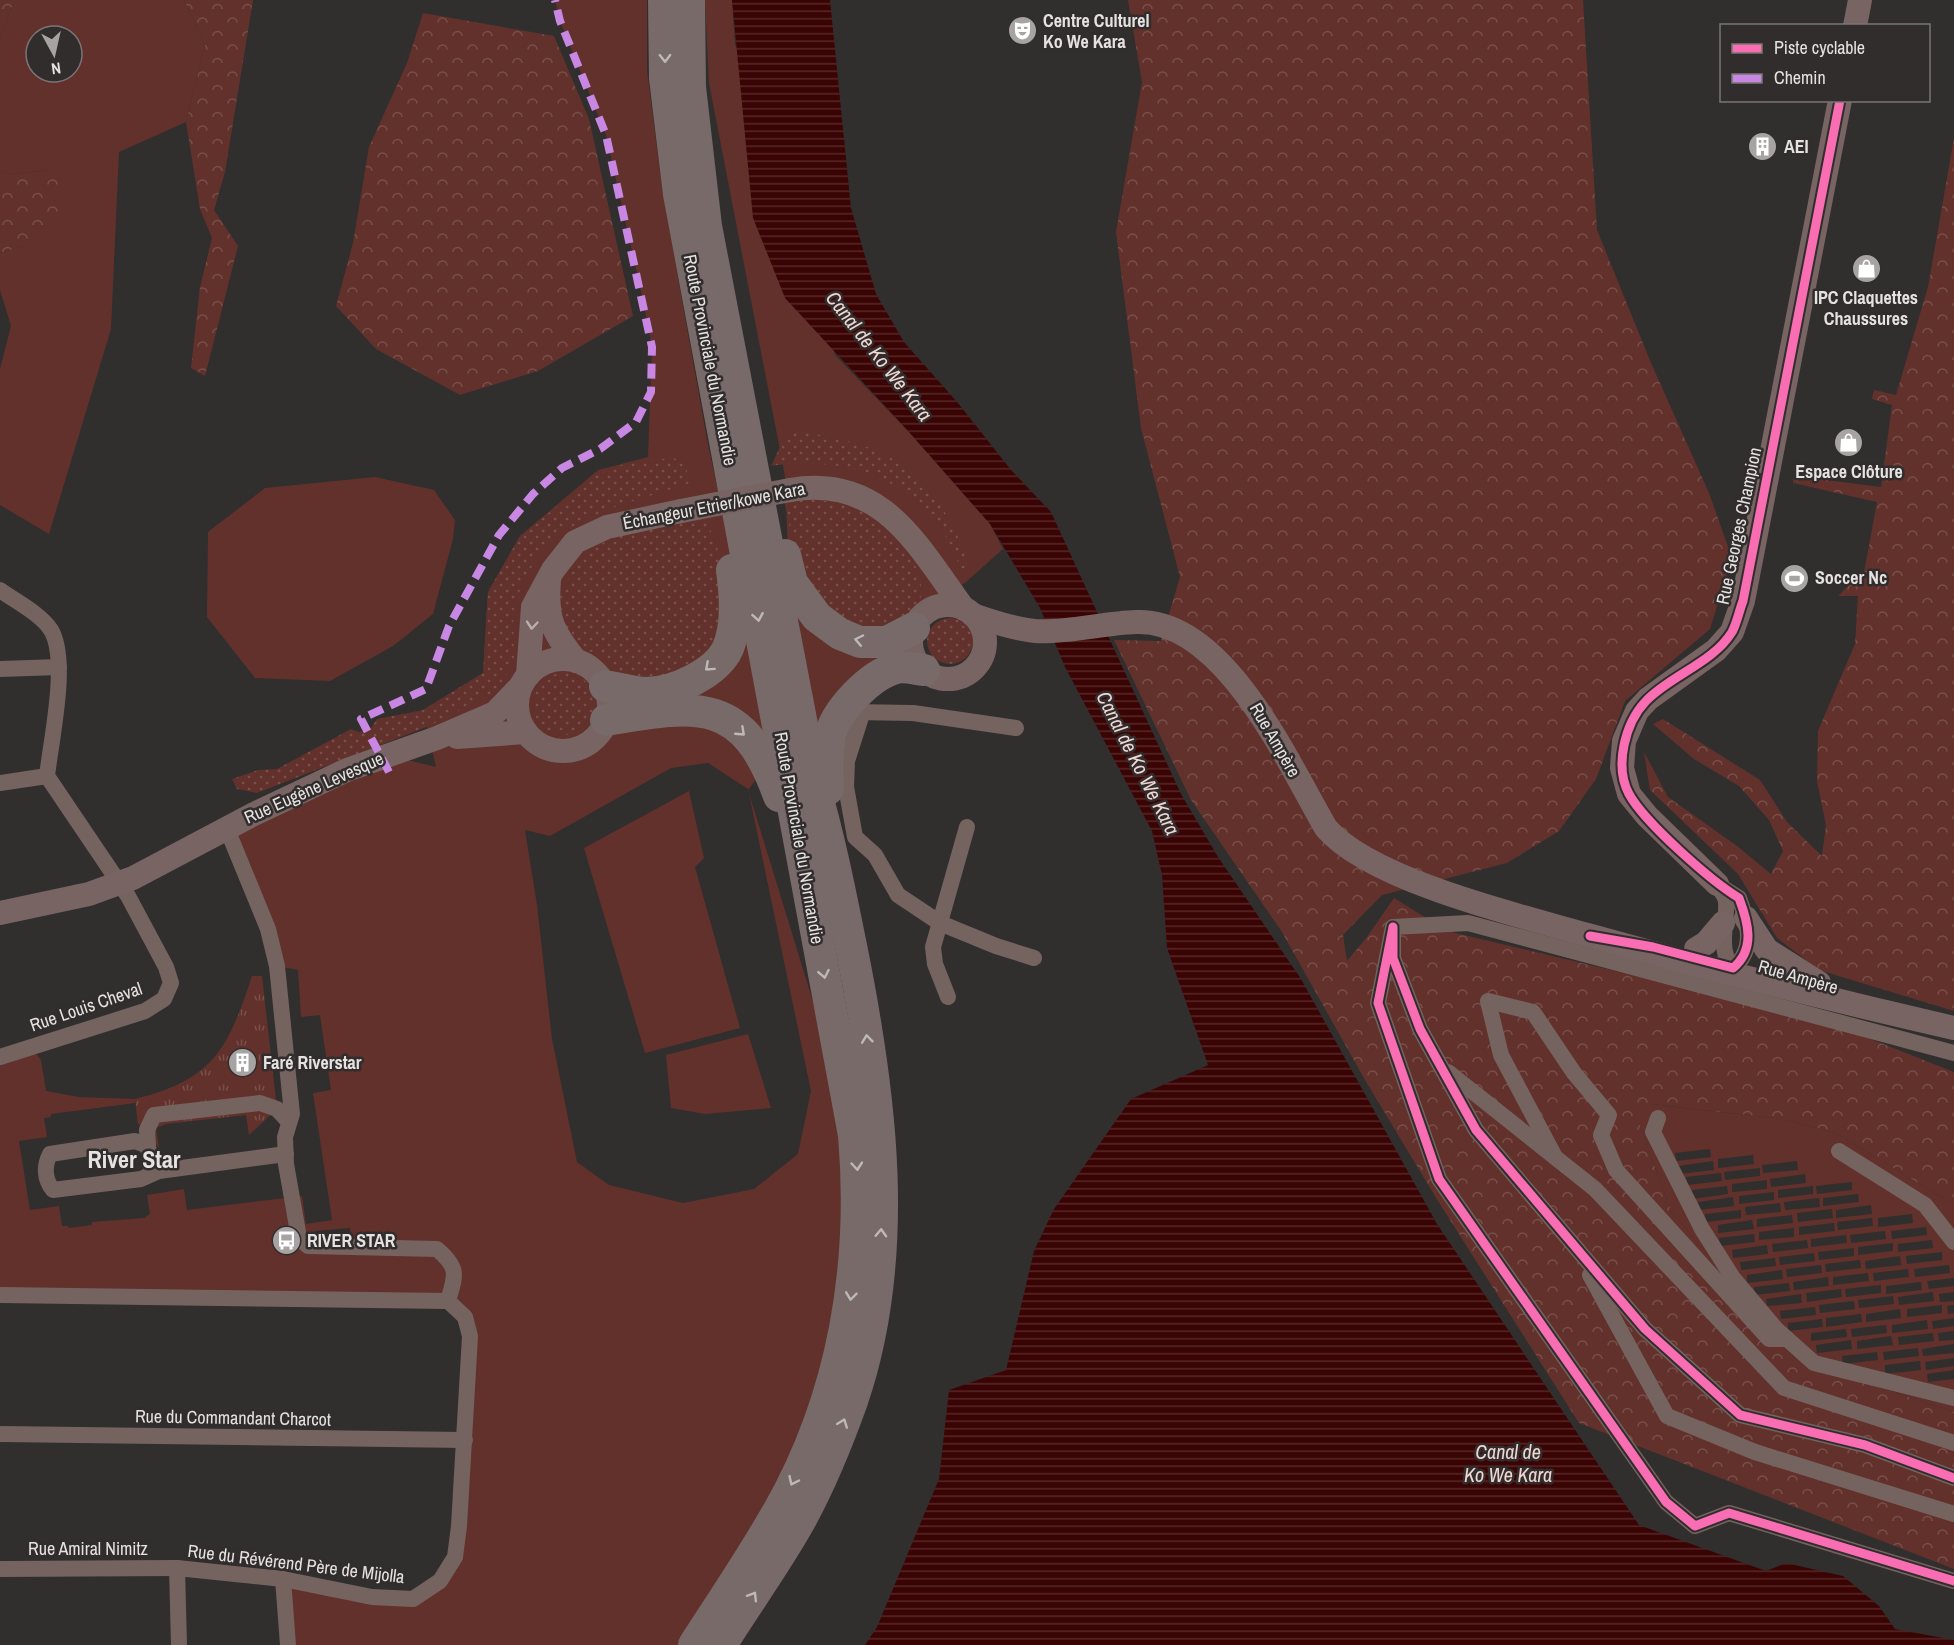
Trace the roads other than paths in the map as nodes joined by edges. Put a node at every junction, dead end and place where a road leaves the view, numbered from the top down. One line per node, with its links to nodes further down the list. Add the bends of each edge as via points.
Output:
1 (664, 0): 6 (highway, Route Provinciale du Normandie, one-way to 6, via 665,78 679,194)
2 (689, 0): 6 (highway, Route Provinciale du Normandie, via 690,87)
3 (1860, 0): 4 (main road)
4 (1855, 24)
5 (1840, 102): 32 (main road, Rue Georges Champion, via 1743,601 1732,632 1716,650 1648,699 1637,711 1624,741 1622,768 1629,794)
6 (740, 458): 11 (highway, one-way to 6, via 887,642 860,642 840,634 817,617 792,583 773,506); 19 (highway, one-way to 19, via 731,557 736,603 728,649 707,670 677,689 646,693); 29 (highway, Route Provinciale du Normandie, via 813,782); 30 (highway, Route Provinciale du Normandie, one-way to 30)
7 (918, 546): 8 (main road, Échangeur Etrier/kowe Kara, bridge, via 890,516 858,494 825,487 790,490 607,527 575,542); 10 (main road, Échangeur Etrier/kowe Kara); 11 (main road, Échangeur Etrier/kowe Kara, via 930,595)
8 (549, 580): 13 (main road, via 554,634); 18 (main road, Échangeur Etrier/kowe Kara, one-way to 18, via 534,607)
9 (0, 590): 15 (street, via 50,629 57,645)
10 (969, 612): 11 (main road, via 944,605); 12 (main road, via 997,623); 14 (main road, via 980,623 985,643)
11 (919, 621): 17 (main road, via 912,651)
12 (1041, 631): 14 (main road, via 1010,640); 33 (main road, Rue Ampère, via 1140,621 1177,630 1212,654 1248,694 1326,828 1339,843 1391,872)
13 (576, 661): 18 (main road, via 551,661 538,666); 19 (main road, via 598,675)
14 (979, 663): 17 (main road, via 953,679)
15 (59, 667): 16 (street); 25 (street)
16 (0, 669)
17 (924, 670): 20 (highway, via 897,668 869,680)
18 (524, 681): 23 (main road, via 518,714); 24 (main road, Rue Eugène Levesque, via 495,713)
19 (605, 686): 21 (main road)
20 (853, 712): 22 (street, via 913,713); 29 (highway, via 830,735); 36 (street, via 846,787 855,837 875,855 898,896)
21 (606, 720): 23 (main road, via 592,740 570,750 543,746); 30 (highway, one-way to 30, via 665,710 708,711 741,729 771,774)
22 (1016, 728)
23 (526, 732): 24 (main road, Rue Eugène Levesque)
24 (437, 738): 28 (main road, Rue Eugène Levesque, via 347,770)
25 (47, 776): 26 (street); 31 (street, Rue Louis Cheval)
26 (0, 783)
27 (967, 826): 36 (street)
28 (226, 829): 31 (main road, Rue Eugène Levesque); 50 (street, Rue Eugène Levesque, via 268,929 277,966)
29 (830, 840): 74 (highway, Route Provinciale du Normandie, one-way to 29, via 797,1525 834,1449 864,1356 879,1272 879,1128 863,1005)
30 (805, 872): 73 (highway, Route Provinciale du Normandie, one-way to 73, via 854,1135 857,1207 847,1327 831,1390 785,1499)
31 (120, 884): 34 (main road, Rue Eugène Levesque); 47 (street, Rue Louis Cheval, via 166,967 171,983 164,999 145,1011)
32 (1717, 884): 35 (street, Rue Georges Champion); 35 (street, Rue Georges Champion, via 1739,898)
33 (1428, 886): 38 (main road, Rue Ampère); 39 (main road, Rue Ampère, via 1527,905)
34 (0, 913)
35 (1735, 920): 39 (main road); 41 (street, Rue Georges Champion); 41 (street, Rue Georges Champion, via 1749,938 1746,954); 43 (main road, via 1767,950)
36 (940, 923): 40 (street); 44 (street, via 933,947)
37 (1393, 927): 46 (street, via 1468,923); 48 (street, via 1393,958 1420,1029); 70 (street, via 1378,1003 1439,1179 1666,1502 1695,1526 1729,1513)
38 (1590, 936): 41 (street); 42 (main road, Rue Ampère)
39 (1696, 949): 41 (main road, Rue Ampère)
40 (1034, 958)
41 (1734, 962): 42 (street); 43 (main road, Rue Ampère)
42 (1759, 982): 45 (main road, Rue Ampère)
43 (1819, 983): 45 (main road, Rue Ampère, via 1927,1014)
44 (948, 997)
45 (1954, 1028)
46 (1954, 1053)
47 (0, 1057)
48 (1440, 1065): 54 (street); 57 (street, via 1476,1130)
49 (1658, 1118): 60 (street, via 1653,1132 1702,1229 1733,1278)
50 (290, 1122): 51 (street, via 277,1109 260,1103 154,1115 147,1130); 53 (street, via 285,1137)
51 (148, 1146): 55 (street); 55 (street, via 135,1141 50,1154 45,1165 47,1183 53,1190 141,1179)
52 (1839, 1152): 56 (street, via 1924,1205)
53 (286, 1154): 55 (street); 59 (street, via 299,1238 303,1242 308,1246 437,1249 452,1262 455,1277)
54 (1555, 1157): 60 (street, via 1501,1055 1488,1001 1533,1012 1574,1073 1609,1115 1601,1135 1616,1170 1769,1339); 64 (street, via 1595,1189 1784,1388)
55 (152, 1174)
56 (1954, 1242)
57 (1574, 1246): 65 (street, via 1645,1329 1740,1415 1865,1445); 66 (street, via 1667,1416 1755,1452)
58 (0, 1294): 59 (street)
59 (448, 1301): 63 (street, Rue du Révérend Père de Mijolla, via 465,1317 470,1336)
60 (1787, 1339): 61 (street, via 1814,1363)
61 (1954, 1398)
62 (0, 1434): 63 (street, Rue du Commandant Charcot)
63 (465, 1440): 69 (street, Rue du Révérend Père de Mijolla, via 455,1557 440,1581 413,1599 372,1597)
64 (1954, 1443)
65 (1954, 1478)
66 (1954, 1514)
67 (177, 1568): 68 (street, Rue Amiral Nimitz); 69 (street, Rue du Révérend Père de Mijolla); 71 (street, Rue du Révérend Père de Mijolla)
68 (0, 1569)
69 (283, 1579): 72 (street)
70 (1954, 1581)
71 (179, 1645)
72 (288, 1645)
73 (694, 1645)
74 (721, 1645)

